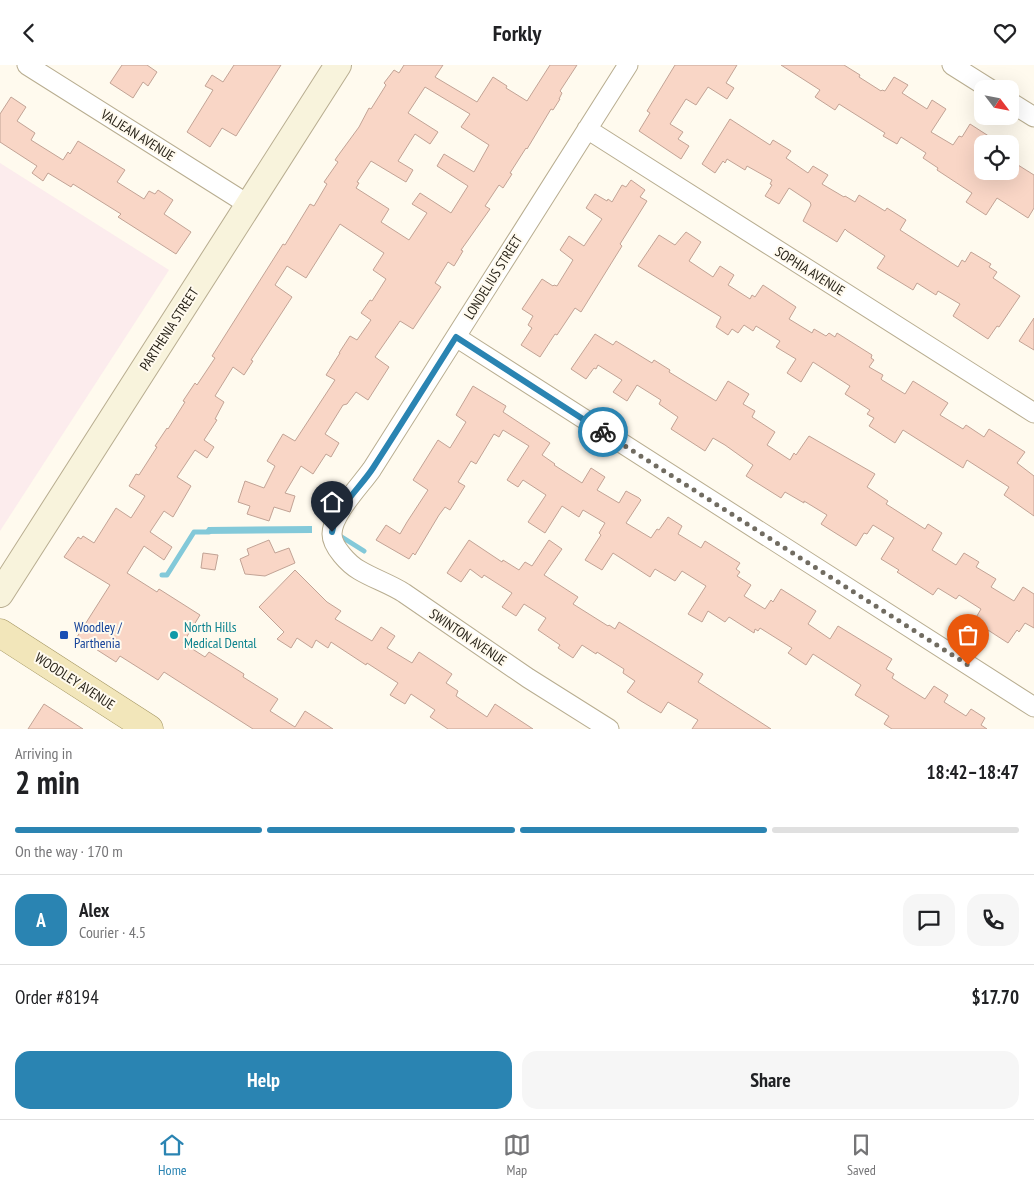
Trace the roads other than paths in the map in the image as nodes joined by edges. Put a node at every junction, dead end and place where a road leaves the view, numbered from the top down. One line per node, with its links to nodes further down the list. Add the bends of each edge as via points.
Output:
1 (27, 65): 5 (street, VALJEAN AVENUE)
2 (338, 65): 10 (main road, PARTHENIA STREET)
3 (628, 65): 9 (street, LONDELIUS STREET)
4 (952, 65): 6 (street)
5 (54, 72): 10 (street, VALJEAN AVENUE)
6 (976, 80)
7 (1019, 108): 8 (street)
8 (1034, 117)
9 (587, 129): 11 (street, LONDELIUS STREET); 12 (street, SOPHIA AVENUE)
10 (249, 205): 14 (main road, PARTHENIA STREET)
11 (456, 337): 13 (street, LONDELIUS STREET, via 372,469 340,513 333,528); 16 (street)
12 (1034, 413)
13 (333, 541): 18 (street, SWINTON AVENUE, via 357,569 404,593)
14 (0, 594)
15 (0, 633): 17 (main road, WOODLEY AVENUE)
16 (1034, 707)
17 (149, 729)
18 (609, 729)

